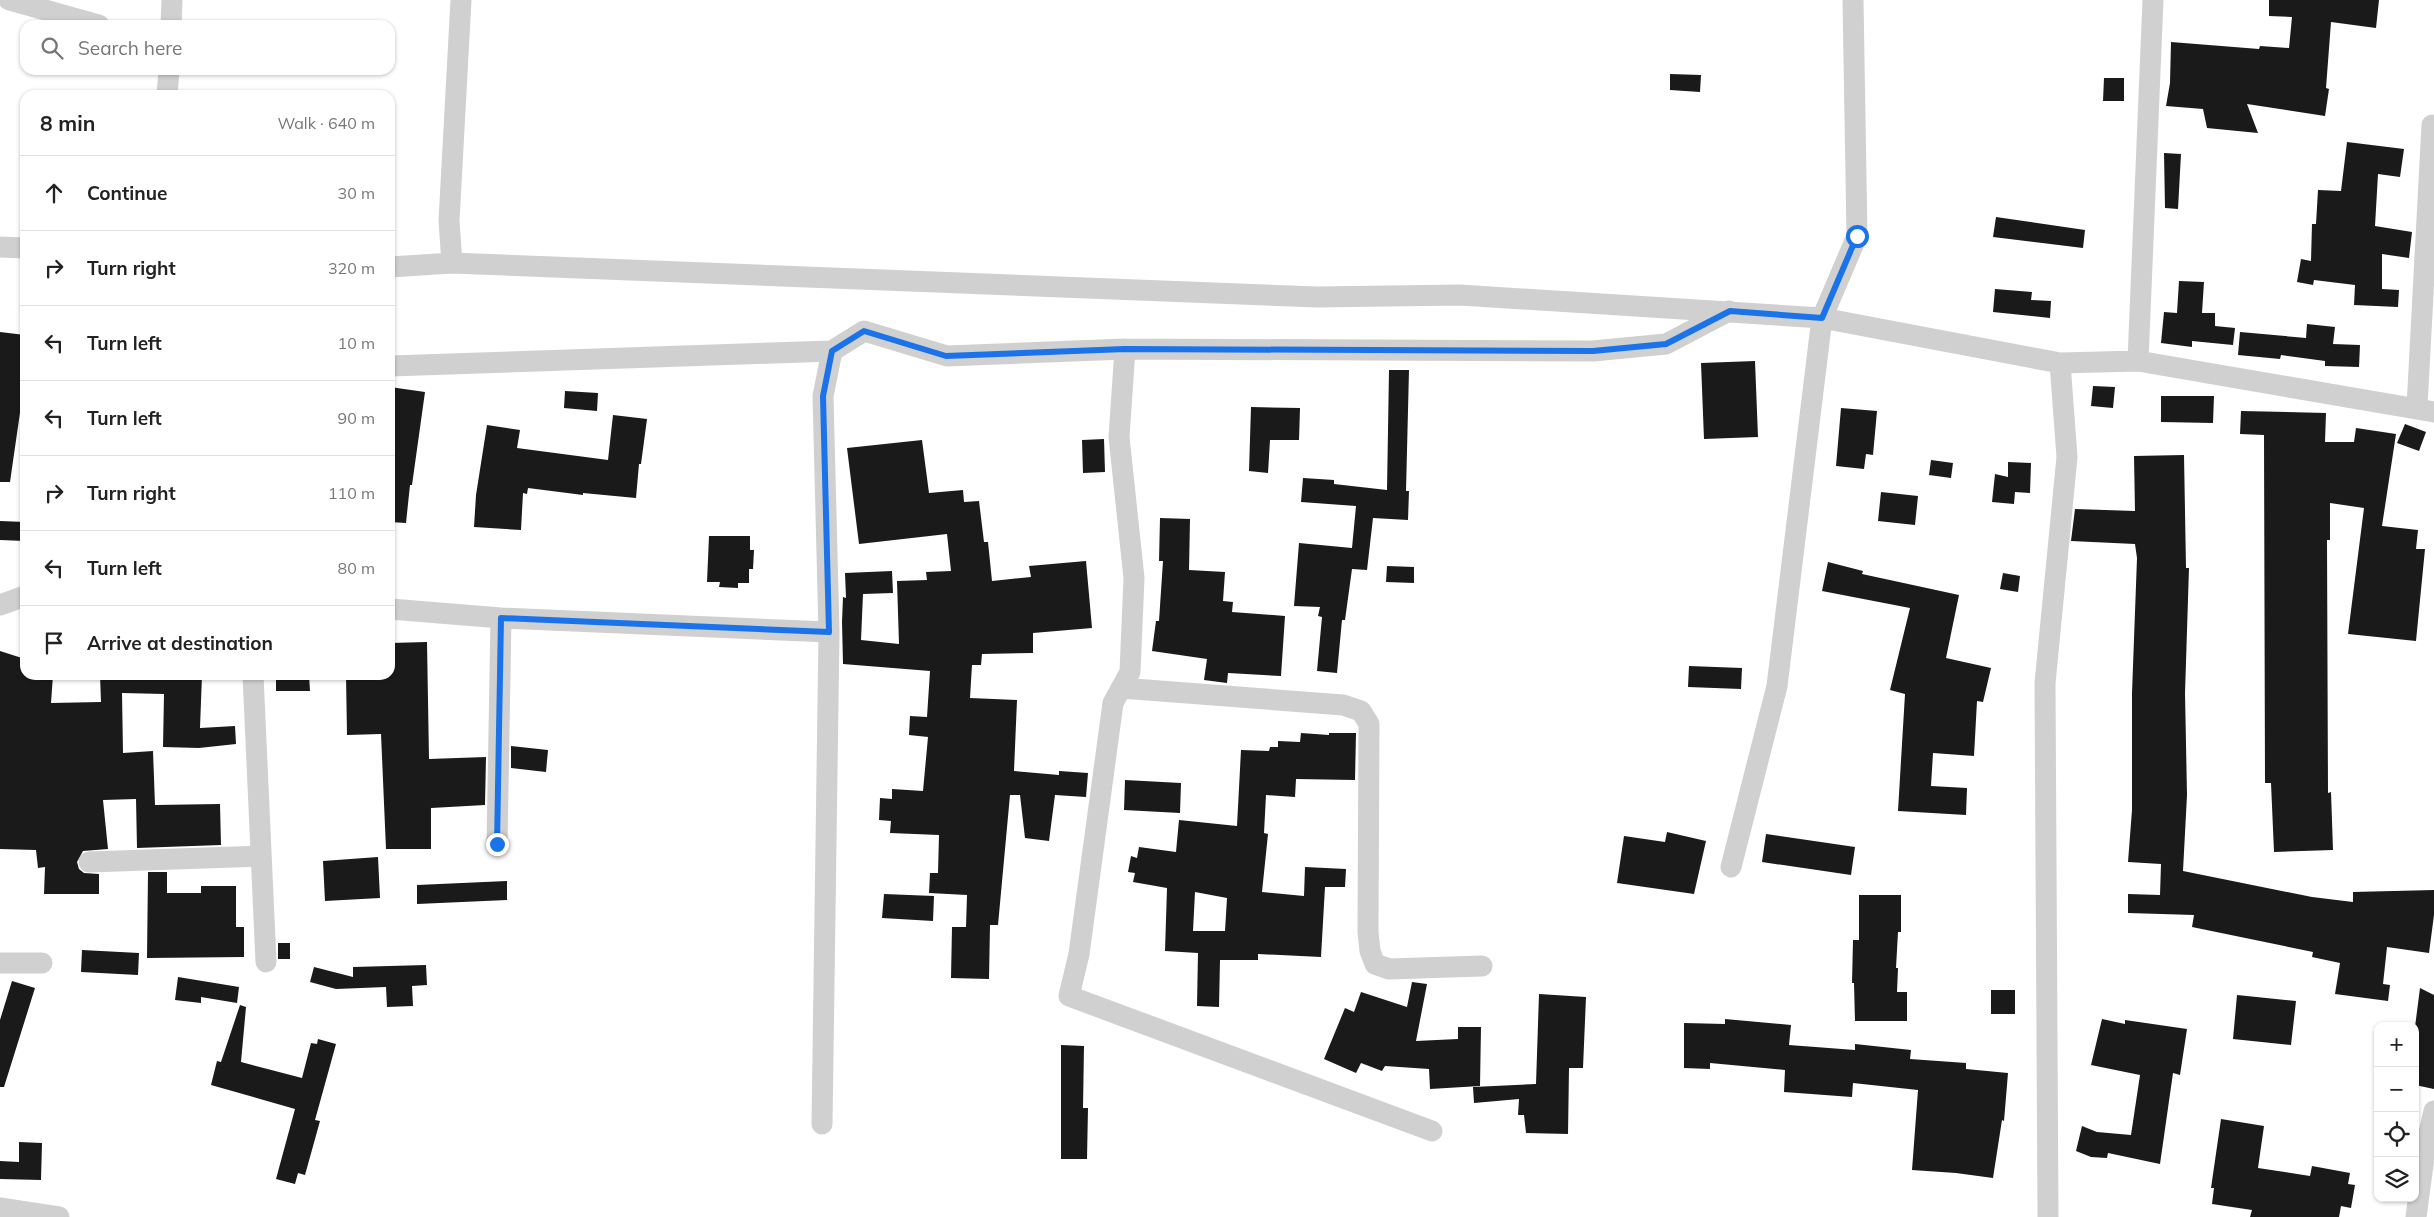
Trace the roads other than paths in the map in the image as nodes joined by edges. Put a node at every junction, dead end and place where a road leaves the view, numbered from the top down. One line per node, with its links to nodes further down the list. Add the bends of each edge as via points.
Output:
1 (9, 0): 6 (street)
2 (172, 0): 7 (street)
3 (461, 0): 13 (street, via 449,221)
4 (1853, 0): 16 (street, via 1857,236)
5 (2153, 0): 19 (street)
6 (81, 20)
7 (171, 20)
8 (169, 75): 9 (street)
9 (168, 90)
10 (2432, 125): 22 (street)
11 (0, 247): 12 (street)
12 (20, 248)
13 (452, 263): 14 (street); 15 (street, via 1317,297 1460,295)
14 (395, 268)
15 (1730, 311): 16 (street); 17 (street, via 1666,344 1593,351)
16 (1822, 318): 20 (street); 33 (street, via 1776,686)
17 (1125, 349): 18 (street, via 946,356 864,331); 29 (street, via 1118,437 1134,578 1130,672)
18 (832, 351): 21 (street); 27 (street, via 823,396)
19 (2138, 361): 20 (street); 22 (street)
20 (2060, 363): 43 (street, via 2067,457 2045,683)
21 (395, 366)
22 (2426, 409)
23 (20, 598): 24 (street)
24 (0, 605)
25 (395, 609): 26 (street)
26 (501, 618): 27 (street); 30 (street)
27 (829, 632): 39 (street)
28 (253, 680): 31 (street)
29 (1121, 688): 37 (street, via 1344,705 1361,711 1369,724 1368,932 1375,964 1389,970); 40 (street, via 1112,703 1079,954 1069,996)
30 (497, 844)
31 (261, 856): 32 (street); 34 (street)
32 (89, 862)
33 (1731, 867)
34 (266, 962)
35 (0, 963): 36 (street)
36 (42, 963)
37 (1482, 966)
38 (2434, 1111): 44 (street)
39 (822, 1124)
40 (1432, 1131)
41 (0, 1208): 42 (street)
42 (59, 1217)
43 (2048, 1217)
44 (2416, 1217)

